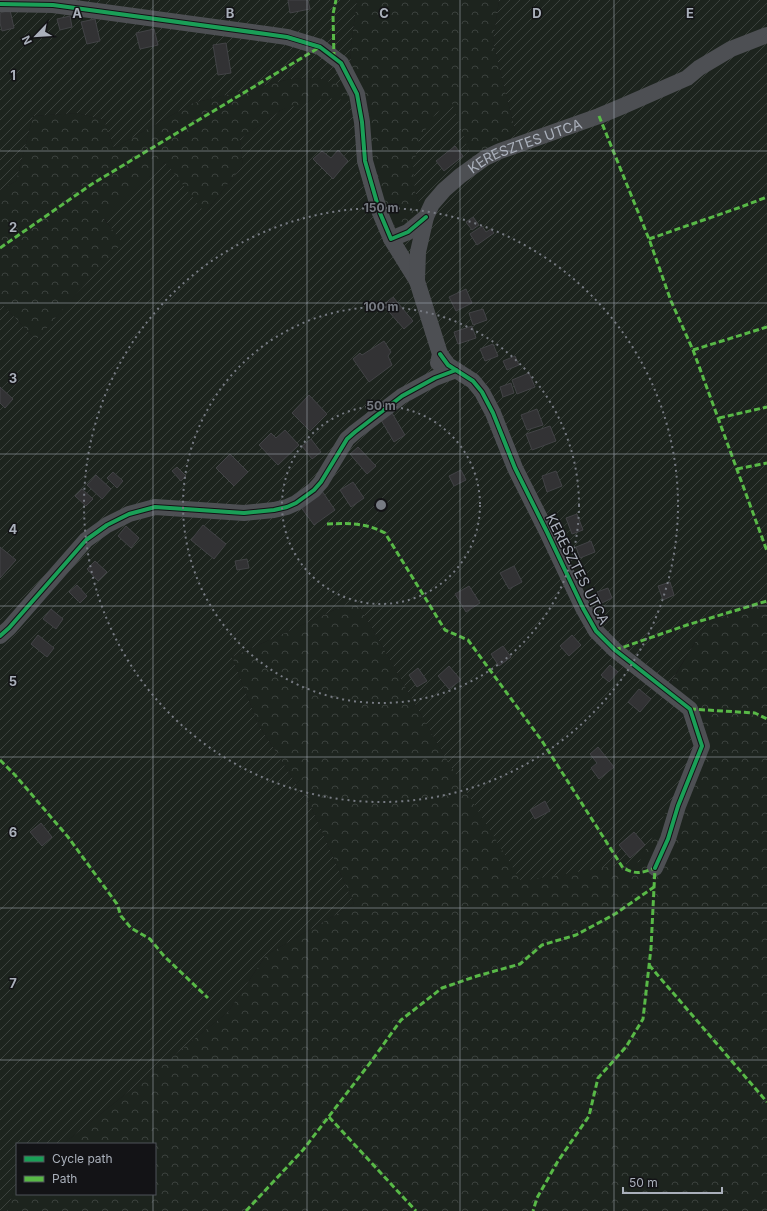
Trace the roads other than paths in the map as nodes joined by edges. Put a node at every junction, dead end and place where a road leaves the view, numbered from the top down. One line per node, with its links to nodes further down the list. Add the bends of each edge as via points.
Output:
1 (0, 4): 4 (street, via 61,6 266,34 287,37 320,48 341,63 357,94 365,161 380,213)
2 (767, 35): 3 (street, KERESZTES UTCA, via 731,49 680,82 599,116 485,158 444,190 432,204)
3 (426, 217): 4 (street, via 408,232); 5 (street, KERESZTES UTCA, via 418,252)
4 (391, 239): 5 (street)
5 (417, 281): 6 (street, KERESZTES UTCA)
6 (440, 354): 7 (street, KERESZTES UTCA, via 448,365); 8 (street, KERESZTES UTCA)
7 (456, 370): 8 (street); 10 (street, KERESZTES UTCA, via 473,381 482,392 518,475 596,631 615,650 690,708 702,746)
8 (435, 378): 9 (street, via 402,396 347,439 321,482 296,503 274,510 244,513 155,507 128,514 107,525 86,540)
9 (0, 636)
10 (655, 868)

